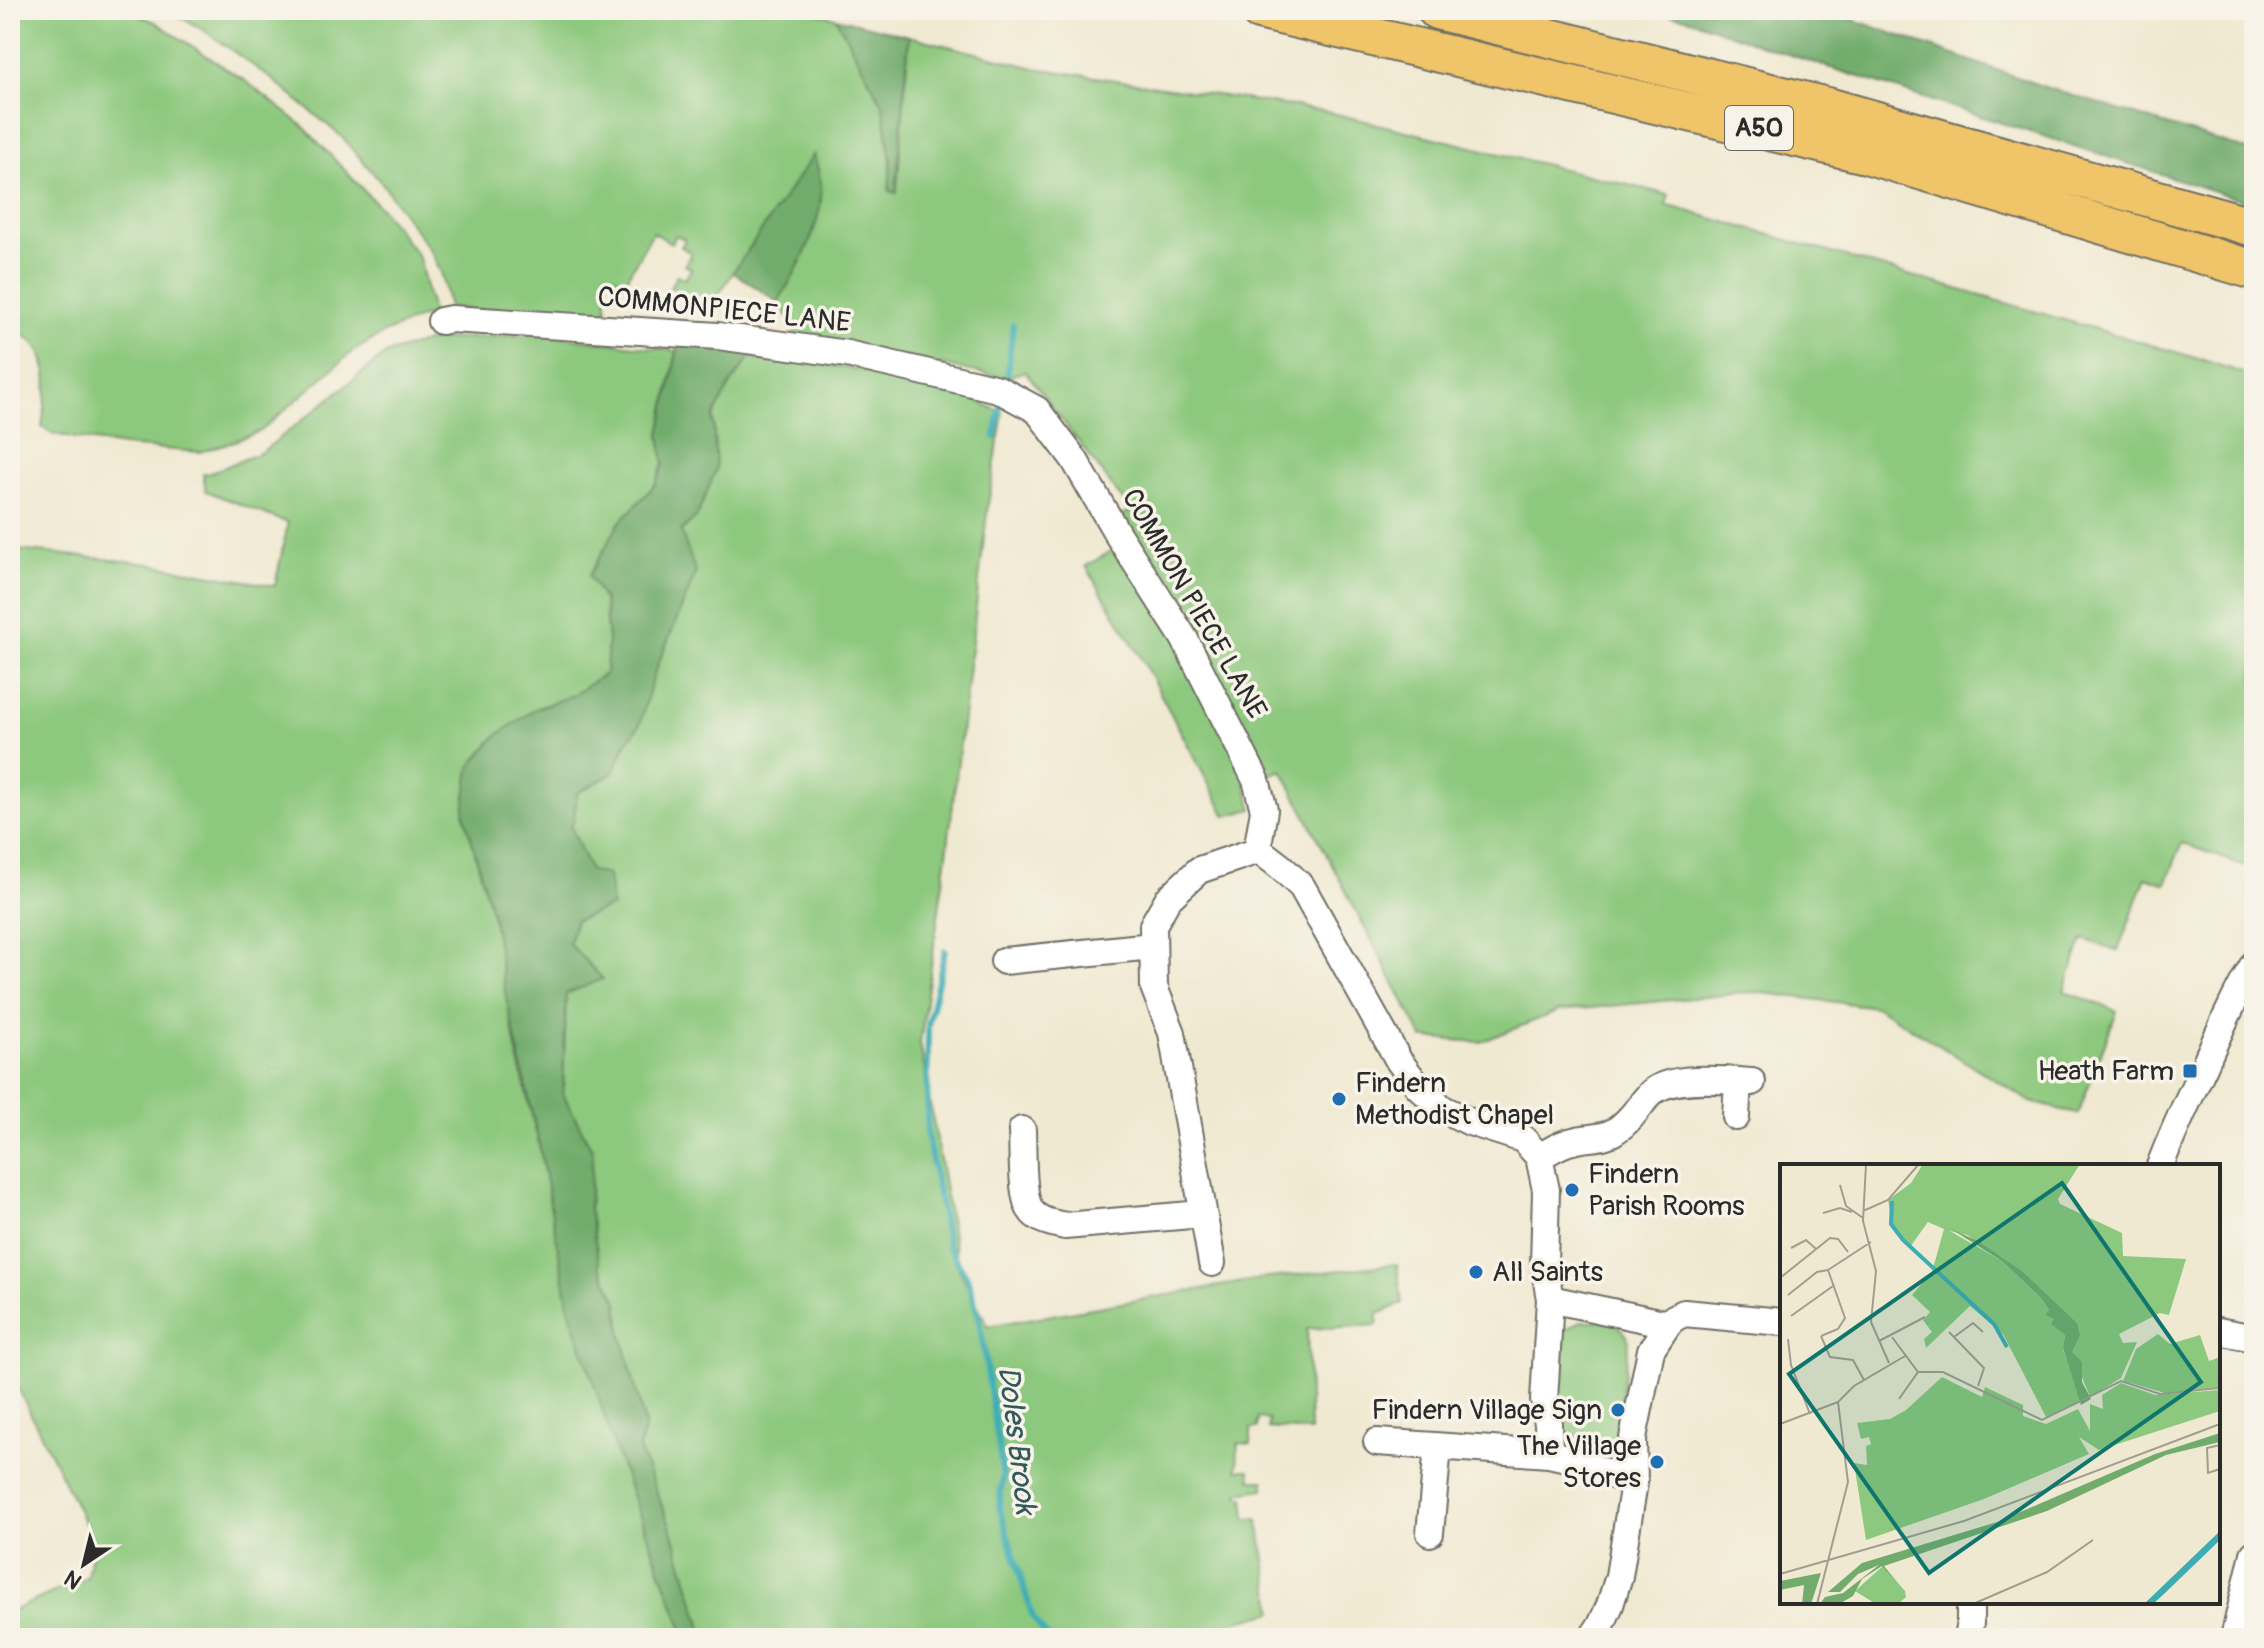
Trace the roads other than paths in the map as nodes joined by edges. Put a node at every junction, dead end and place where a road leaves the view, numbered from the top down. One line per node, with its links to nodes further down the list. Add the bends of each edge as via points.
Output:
1 (1259, 10): 4 (highway, A50, via 1866,154)
2 (1437, 10): 3 (highway, A50, via 1831,108)
3 (2254, 227)
4 (2254, 270)
5 (441, 321): 6 (street, COMMONPIECE LANE, via 718,336 847,354)
6 (1005, 392): 7 (street, COMMON PIECE LANE, via 1037,410 1074,459 1184,638 1256,780 1264,810)
7 (1259, 850): 8 (street, via 1199,870 1182,884 1153,925); 13 (street, via 1302,887 1418,1086 1443,1109 1523,1139)
8 (1152, 946): 9 (street); 15 (street, via 1154,987 1172,1033)
9 (1004, 961)
10 (2254, 964): 14 (street)
11 (1736, 1117): 13 (street, via 1745,1081 1673,1082 1652,1091 1615,1132 1570,1141)
12 (1022, 1130): 15 (street, via 1030,1209 1043,1221 1065,1226)
13 (1539, 1157): 17 (street, via 1546,1190 1544,1265)
14 (2161, 1164)
15 (1202, 1214): 16 (street)
16 (1212, 1263)
17 (1550, 1299): 19 (street); 24 (street, via 1544,1400)
18 (1780, 1322): 19 (street, via 1684,1313)
19 (1668, 1324): 25 (street, via 1651,1350 1633,1438)
20 (2220, 1331): 21 (street)
21 (2254, 1338)
22 (1377, 1442): 23 (street)
23 (1438, 1447): 24 (street); 26 (street)
24 (1549, 1454): 25 (street)
25 (1634, 1483): 29 (street, via 1619,1576)
26 (1430, 1533)
27 (2254, 1554): 31 (street)
28 (1970, 1604): 30 (street)
29 (1592, 1638)
30 (1967, 1638)
31 (2234, 1638)

